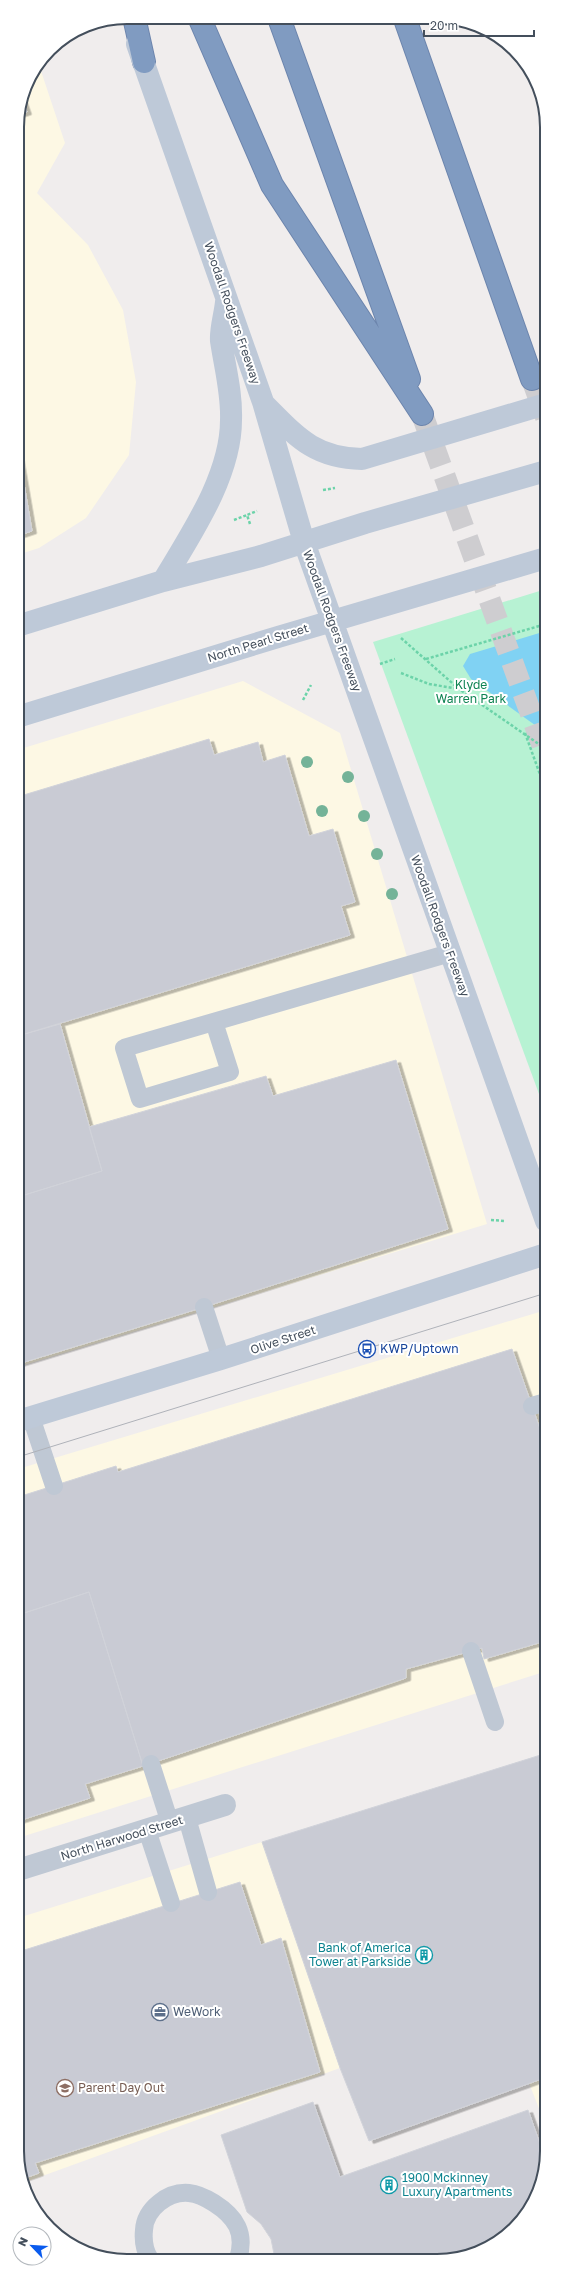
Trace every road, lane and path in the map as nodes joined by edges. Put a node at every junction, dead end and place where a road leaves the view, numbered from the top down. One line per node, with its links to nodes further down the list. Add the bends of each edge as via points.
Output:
1 (130, 24): 6 (main road, Woodall Rodgers Freeway)
2 (136, 24): 6 (highway)
3 (203, 24): 4 (highway, via 272,185 422,414)
4 (281, 24)
5 (407, 24): 8 (highway)
6 (144, 62): 7 (main road, Woodall Rodgers Freeway)
7 (227, 299): 9 (main road, Woodall Rodgers Freeway); 16 (main road, via 221,340 229,378 232,421 225,464 198,521)
8 (532, 378)
9 (263, 402): 10 (main road, via 292,432 322,453 341,459 362,459); 14 (main road, Woodall Rodgers Freeway)
10 (540, 406)
11 (540, 473): 14 (main road)
12 (257, 511): 13 (path, via 246,515)
13 (250, 524)
14 (304, 542): 16 (main road); 17 (main road, Woodall Rodgers Freeway)
15 (540, 560): 17 (main road, North Pearl Street)
16 (163, 582): 18 (main road)
17 (332, 621): 28 (main road, North Pearl Street); 32 (main road, Woodall Rodgers Freeway)
18 (24, 624)
19 (540, 626): 22 (path)
20 (401, 638): 22 (path)
21 (395, 659): 23 (path)
22 (425, 659): 26 (path)
23 (379, 665)
24 (401, 673): 26 (path, via 429,684)
25 (311, 685): 27 (path)
26 (459, 689): 29 (path)
27 (303, 700)
28 (24, 715)
29 (525, 732): 30 (path); 31 (path)
30 (540, 744)
31 (540, 774)
32 (450, 954): 33 (lane); 34 (main road, Woodall Rodgers Freeway)
33 (214, 1022): 33 (lane, via 124,1048 142,1105 230,1072)
34 (540, 1204)
35 (491, 1220): 36 (path)
36 (505, 1221)
37 (540, 1256): 39 (main road, Olive Street)
38 (204, 1307): 39 (lane)
39 (221, 1359): 40 (main road, Olive Street)
40 (24, 1419): 41 (lane)
41 (54, 1486)
42 (471, 1651): 43 (lane)
43 (495, 1722)
44 (151, 1764): 46 (lane)
45 (225, 1805): 46 (street, North Harwood Street)
46 (178, 1820): 47 (street, North Harwood Street); 49 (lane)
47 (147, 1830): 48 (street, North Harwood Street); 50 (lane)
48 (24, 1868)
49 (208, 1892)
50 (171, 1903)
51 (148, 2254): 52 (lane, via 143,2240 144,2225 150,2212 161,2201 188,2192 203,2196 226,2211 235,2222 240,2235)
52 (240, 2254)

